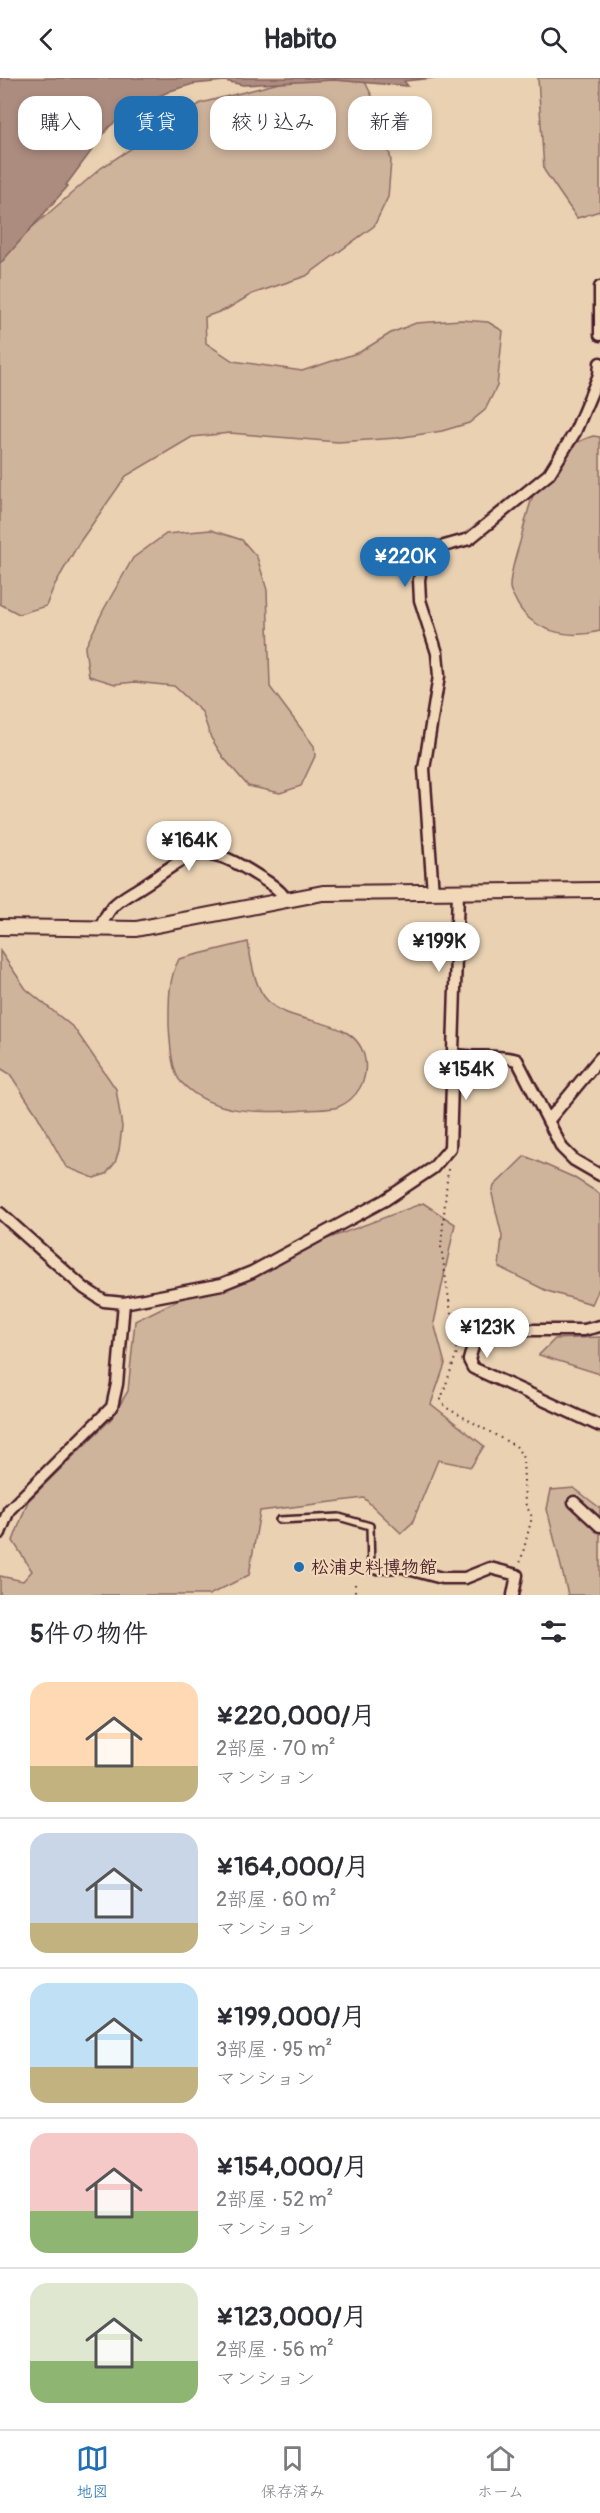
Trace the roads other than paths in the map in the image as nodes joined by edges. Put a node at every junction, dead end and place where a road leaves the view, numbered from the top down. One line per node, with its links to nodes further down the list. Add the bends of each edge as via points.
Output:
1 (600, 286): 2 (street)
2 (600, 335)
3 (600, 363): 6 (street, via 599,375 575,432 549,474 469,539 430,550 423,557 420,600 437,653 439,676 424,769)
4 (600, 890): 5 (street)
5 (458, 892): 6 (street); 10 (street)
6 (433, 893): 7 (street, via 322,893)
7 (286, 899): 9 (street, via 136,929); 9 (street, via 279,889 225,855 196,853 107,910)
8 (0, 927): 9 (street)
9 (100, 929)
10 (453, 1054): 12 (street, via 517,1060); 15 (street, via 450,1148 433,1168 385,1200 252,1272 222,1284)
11 (600, 1058): 12 (street)
12 (548, 1121): 13 (street, via 574,1161)
13 (600, 1175)
14 (0, 1213): 15 (street, via 84,1288 105,1301)
15 (124, 1303): 21 (street, via 112,1407 9,1510)
16 (600, 1326): 17 (street, via 584,1330 487,1330 476,1336 469,1360 473,1368)
17 (600, 1426)
18 (574, 1502): 20 (street)
19 (279, 1520): 22 (lane, via 339,1516 370,1526 371,1570)
20 (600, 1526)
21 (0, 1533)
22 (408, 1569): 23 (street, via 442,1578 465,1578 490,1568 517,1575)
23 (513, 1595)

